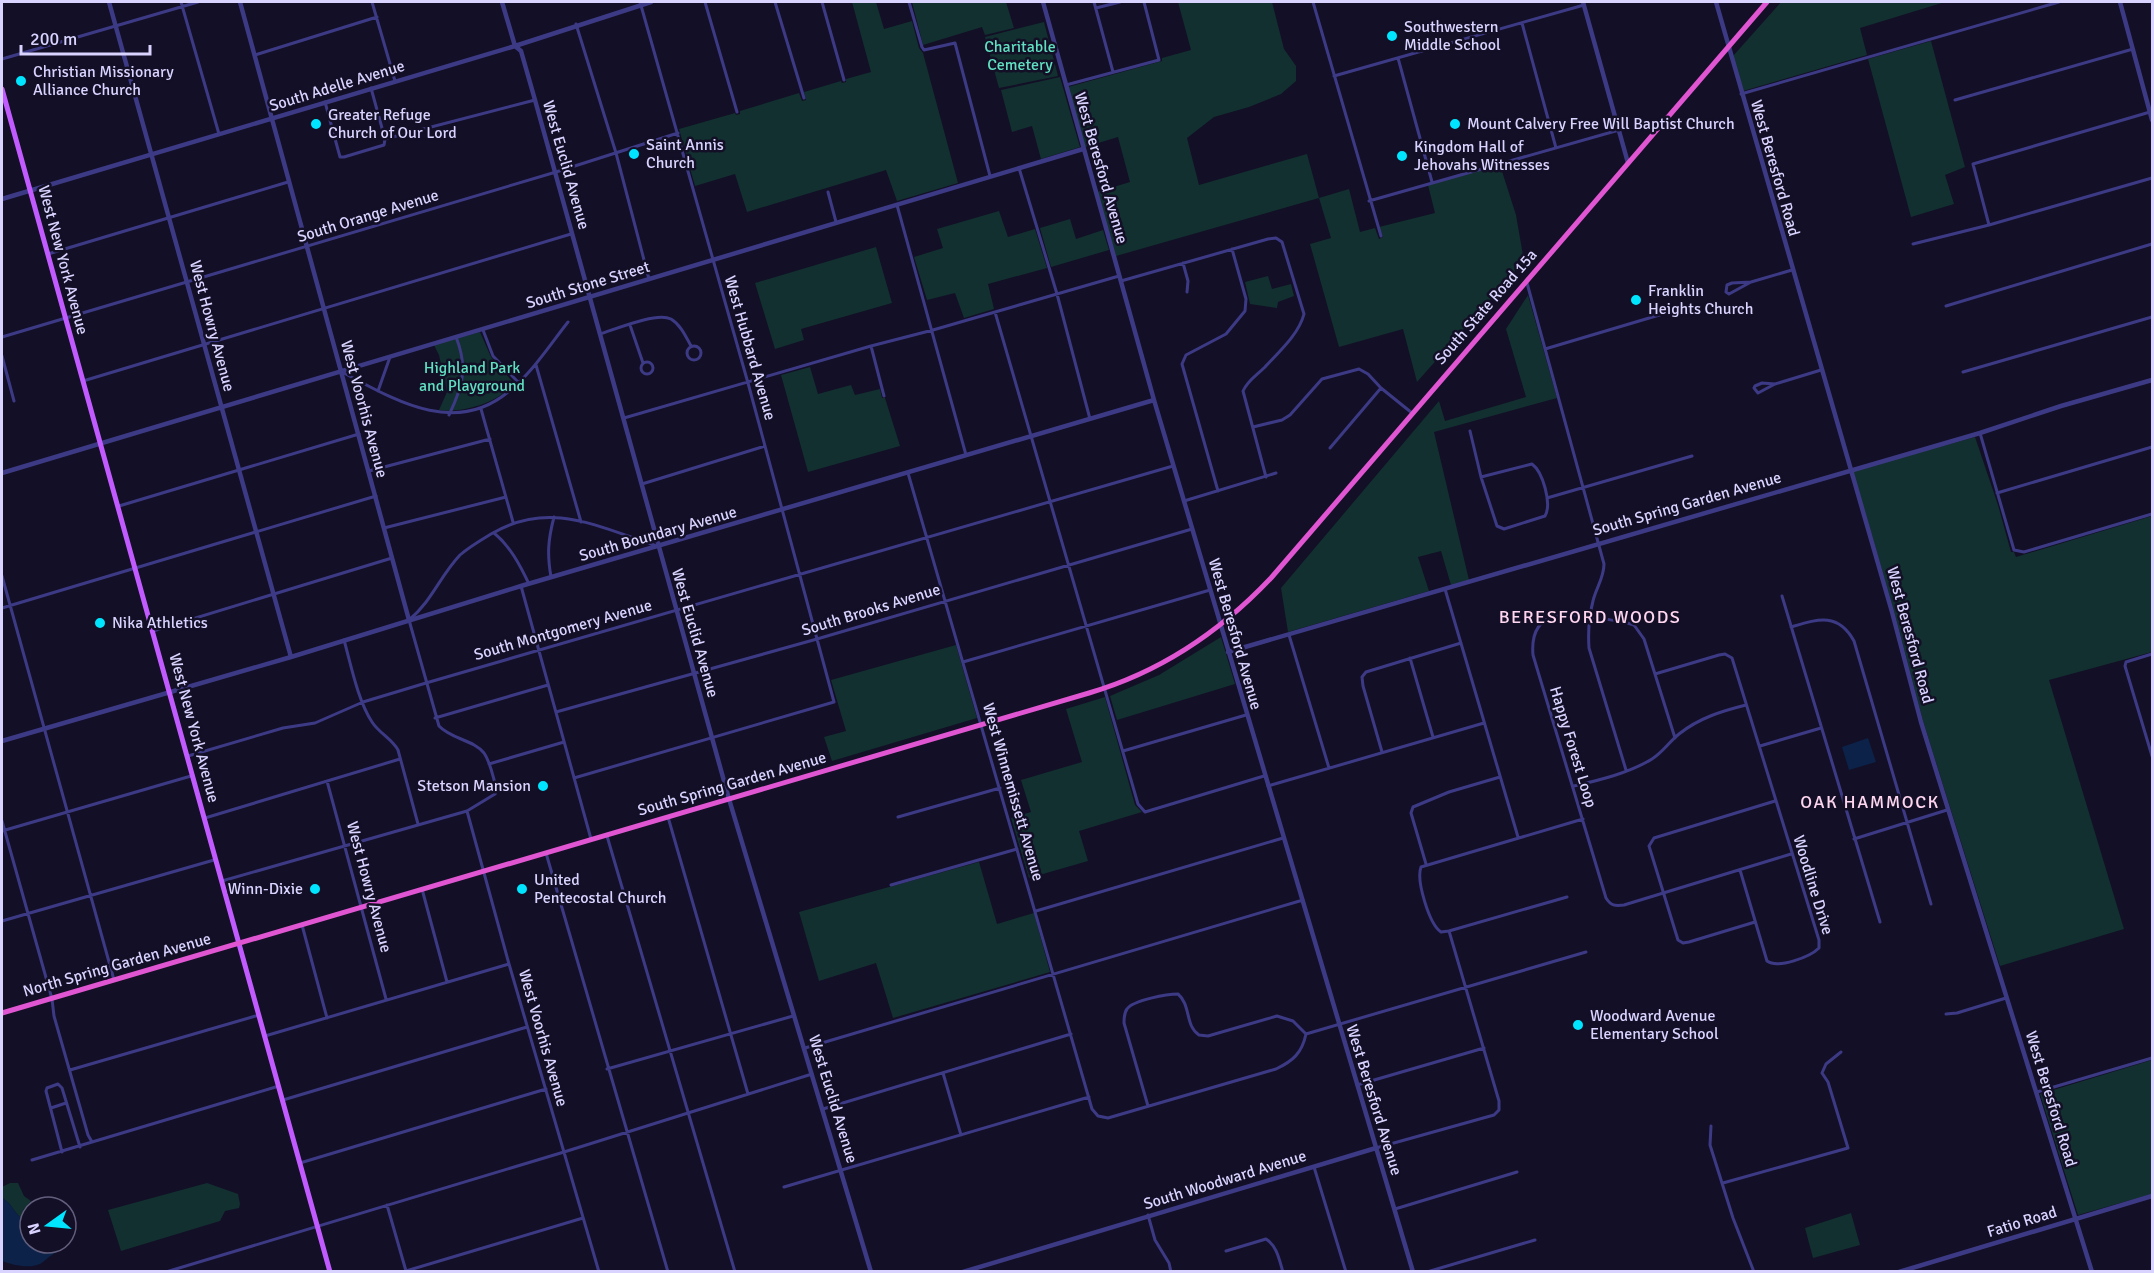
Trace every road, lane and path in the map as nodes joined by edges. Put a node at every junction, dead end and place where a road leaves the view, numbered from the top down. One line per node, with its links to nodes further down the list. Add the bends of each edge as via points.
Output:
1 (110, 2): 28 (street, West Howry Avenue)
2 (181, 2): 23 (street)
3 (198, 2): 23 (street)
4 (240, 2): 32 (street, West Voorhis Avenue)
5 (372, 2): 25 (street)
6 (502, 2): 29 (street, West Euclid Avenue)
7 (651, 2): 21 (street, South Adelle Avenue)
8 (705, 2): 47 (street)
9 (775, 2): 43 (street)
10 (822, 2): 37 (street)
11 (909, 2): 62 (street, via 924,50 955,43)
12 (1042, 2): 39 (street, West Beresford Avenue)
13 (1094, 2): 24 (street)
14 (1120, 2): 24 (street)
15 (1144, 2): 35 (street, via 1160,60)
16 (1313, 2): 36 (street)
17 (1716, 2): 30 (street, West Beresford Road)
18 (1767, 2): 30 (highway, South State Road 15a)
19 (2059, 2): 42 (street)
20 (2120, 2): 31 (street)
21 (640, 3): 27 (street, South Adelle Avenue); 52 (street, West Hubbard Avenue)
22 (1583, 3): 26 (street); 51 (street)
23 (183, 6): 28 (street); 53 (street)
24 (1096, 8): 35 (street)
25 (377, 17): 32 (street); 38 (street)
26 (1522, 23): 33 (street); 56 (street)
27 (576, 24): 29 (street, South Adelle Avenue); 57 (street)
28 (116, 27): 34 (street); 58 (street, West Howry Avenue)
29 (515, 46): 38 (street, South Adelle Avenue); 44 (street, West Euclid Avenue, via 521,51)
30 (1728, 48): 42 (street, West Beresford Road); 59 (highway, South State Road 15a)
31 (2133, 49): 45 (street); 48 (street)
32 (255, 55): 49 (street, West Voorhis Avenue)
33 (1398, 58): 36 (street); 65 (street)
34 (2, 59)
35 (1113, 73): 39 (street)
36 (1334, 76): 69 (street)
37 (844, 80)
38 (395, 81): 40 (street, South Adelle Avenue)
39 (1065, 85): 55 (street, West Beresford Avenue)
40 (371, 88): 46 (street, South Adelle Avenue); 54 (street)
41 (2, 90): 66 (main road, West New York Avenue)
42 (1741, 94): 83 (street, West Beresford Road)
43 (804, 98)
44 (535, 100): 54 (street); 61 (street, West Euclid Avenue)
45 (1955, 100)
46 (324, 102): 49 (street, South Adelle Avenue); 54 (street, via 340,157 384,145)
47 (737, 112)
48 (2150, 112): 50 (street); 73 (street, via 1973,164)
49 (273, 117): 53 (street, South Adelle Avenue); 64 (street, West Voorhis Avenue)
50 (2152, 120)
51 (1619, 130): 56 (street); 59 (street)
52 (678, 133): 57 (street, South Orange Avenue); 81 (street, West Hubbard Avenue)
53 (219, 134): 58 (street, South Adelle Avenue)
54 (385, 139)
55 (1083, 148): 60 (street, South Stone Street); 85 (street, West Beresford Avenue)
56 (1556, 148): 65 (street)
57 (616, 153): 61 (street, South Orange Avenue); 84 (street)
58 (152, 155): 66 (street, South Adelle Avenue); 71 (street, West Howry Avenue)
59 (1628, 163): 86 (highway, South State Road 15a)
60 (1019, 168): 62 (street, South Stone Street); 90 (street)
61 (555, 172): 74 (street, West Euclid Avenue); 78 (street, South Orange Avenue)
62 (990, 176): 70 (street, South Stone Street)
63 (2152, 178): 73 (street)
64 (290, 182): 71 (street); 78 (street, West Voorhis Avenue)
65 (1432, 182): 69 (street)
66 (30, 191): 68 (street, South Adelle Avenue); 80 (main road, West New York Avenue)
67 (828, 192): 72 (street)
68 (2, 199)
69 (1369, 201): 75 (street)
70 (897, 204): 72 (street, South Stone Street); 101 (street)
71 (169, 218): 80 (street); 87 (street, West Howry Avenue)
72 (837, 222): 81 (street, South Stone Street)
73 (1989, 225): 76 (street)
74 (573, 233): 91 (street, West Euclid Avenue); 93 (street)
75 (1381, 236)
76 (1913, 244)
77 (2152, 244): 92 (street)
78 (308, 246): 87 (street, South Orange Avenue); 93 (street, West Voorhis Avenue)
79 (1232, 249): 82 (street); 132 (street, via 1276,238 1282,242 1304,314 1301,325 1288,341 1247,382 1243,391); 155 (street, via 1246,299 1245,311 1226,334 1186,355 1182,364)
80 (48, 254): 97 (main road, West New York Avenue)
81 (713, 260): 84 (street, South Stone Street); 119 (street, West Hubbard Avenue)
82 (1183, 263): 85 (street); 89 (street)
83 (1792, 270): 88 (street); 113 (street, West Beresford Road)
84 (649, 279): 91 (street, South Stone Street)
85 (1120, 279): 90 (street); 124 (street, West Beresford Avenue)
86 (1526, 281): 108 (street); 128 (highway, South State Road 15a)
87 (187, 282): 97 (street, South Orange Avenue); 105 (street, West Howry Avenue)
88 (1751, 282): 88 (street, via 1734,293 1726,292 1727,285)
89 (1187, 292)
90 (1057, 294): 94 (street); 131 (street)
91 (590, 296): 100 (street, South Stone Street); 102 (street, West Euclid Avenue)
92 (1946, 306)
93 (325, 308): 105 (street); 114 (street, West Voorhis Avenue)
94 (995, 312): 101 (street); 136 (street)
95 (1666, 313): 108 (street)
96 (2152, 317): 115 (street)
97 (65, 318): 103 (street, South Orange Avenue); 117 (main road, West New York Avenue)
98 (568, 322): 112 (street)
99 (630, 325): 102 (street); 106 (street, via 658,317 670,319); 111 (street)
100 (482, 329): 104 (street, South Stone Street); 118 (street, via 493,356)
101 (933, 330): 107 (street); 142 (street)
102 (600, 334): 130 (street, West Euclid Avenue)
103 (2, 337)
104 (456, 337): 110 (street, South Stone Street); 129 (street, via 464,369)
105 (205, 346): 117 (street); 126 (street, West Howry Avenue)
106 (691, 346): 106 (street, via 688,354 697,359 701,350)
107 (871, 346): 119 (street); 123 (street)
108 (1545, 349): 154 (street)
109 (2, 356): 125 (street)
110 (390, 357): 114 (street, South Stone Street); 122 (street)
111 (643, 363): 111 (street, via 643,372 653,372 651,362)
112 (536, 364): 118 (street); 167 (street)
113 (1821, 370): 120 (street); 146 (street, West Beresford Road)
114 (342, 372): 122 (street); 126 (street, South Stone Street); 135 (street, West Voorhis Avenue)
115 (1963, 372)
116 (2152, 380): 134 (street, South Spring Garden Avenue)
117 (83, 381): 138 (main road, West New York Avenue)
118 (518, 382): 127 (street)
119 (748, 383): 130 (street); 139 (street, West Hubbard Avenue)
120 (1775, 384): 120 (street, via 1758,393 1754,388 1762,383)
121 (1382, 388): 128 (street); 132 (street, via 1359,369 1322,379 1290,415); 141 (street)
122 (378, 391): 129 (street)
123 (884, 396)
124 (1154, 400): 131 (street, South Boundary Avenue); 144 (street, West Beresford Avenue)
125 (14, 401)
126 (221, 407): 138 (street, South Stone Street); 145 (street, West Howry Avenue)
127 (481, 408): 129 (street); 137 (street)
128 (1412, 413): 193 (highway, South State Road 15a, via 1271,578)
129 (449, 415)
130 (624, 418): 153 (street, West Euclid Avenue)
131 (1090, 419): 136 (street, South Boundary Avenue)
132 (1253, 427): 151 (street)
133 (1470, 431): 152 (street)
134 (1980, 433): 146 (street, South Spring Garden Avenue); 156 (street)
135 (359, 434): 145 (street); 147 (street, West Voorhis Avenue)
136 (1032, 436): 142 (street, South Boundary Avenue); 160 (street)
137 (490, 439): 147 (street); 158 (street)
138 (100, 444): 149 (street, South Stone Street); 162 (main road, West New York Avenue)
139 (765, 446): 153 (street); 163 (street, West Hubbard Avenue)
140 (2152, 447): 156 (street)
141 (1330, 448)
142 (966, 455): 148 (street, South Boundary Avenue)
143 (1692, 456): 154 (street)
144 (1173, 466): 160 (street, South Montgomery Avenue); 161 (street, West Beresford Avenue)
145 (239, 469): 162 (street); 170 (street, West Howry Avenue)
146 (1850, 470): 173 (street, South Spring Garden Avenue); 246 (street, West Beresford Road)
147 (369, 471): 157 (street, West Voorhis Avenue)
148 (908, 472): 163 (street, South Boundary Avenue); 172 (street, West Winnemissett Avenue)
149 (2, 473)
150 (1276, 473): 151 (street)
151 (1266, 477): 155 (street)
152 (1481, 477): 159 (street, via 1532,464 1539,472); 159 (street, via 1494,522 1500,528 1545,516)
153 (642, 484): 174 (street, West Euclid Avenue)
154 (1584, 488): 159 (street); 173 (street)
155 (1218, 491): 161 (street)
156 (1997, 493): 164 (street, via 2014,550 2024,552)
157 (375, 496): 168 (street, West Voorhis Avenue); 170 (street)
158 (506, 497): 166 (street); 168 (street)
159 (1546, 498)
160 (1050, 501): 172 (street, South Montgomery Avenue); 176 (street)
161 (1184, 501): 169 (street, West Beresford Avenue)
162 (118, 507): 177 (main road, West New York Avenue)
163 (782, 510): 174 (street, South Boundary Avenue); 178 (street, West Hubbard Avenue)
164 (2152, 514)
165 (554, 517): 166 (street); 167 (street); 180 (street, via 547,558)
166 (513, 522): 171 (street)
167 (581, 522): 174 (street)
168 (384, 528): 175 (street, West Voorhis Avenue)
169 (1192, 529): 176 (street, South Brooks Avenue); 184 (street, West Beresford Avenue)
170 (256, 532): 177 (street); 185 (street, West Howry Avenue)
171 (494, 532): 181 (street); 192 (street, via 461,555 423,609)
172 (927, 538): 178 (street, South Montgomery Avenue); 187 (street, West Winnemissett Avenue)
173 (1600, 543): 183 (street, South Spring Garden Avenue); 191 (street, via 1604,572)
174 (658, 547): 180 (street, South Boundary Avenue); 190 (street, West Euclid Avenue)
175 (392, 558): 185 (street); 192 (street, West Voorhis Avenue)
176 (1069, 565): 187 (street, South Brooks Avenue); 194 (street)
177 (135, 568): 188 (street); 196 (main road, West New York Avenue)
178 (800, 574): 190 (street, South Montgomery Avenue); 198 (street, West Hubbard Avenue)
179 (2, 576): 188 (street)
180 (551, 578): 181 (street, South Boundary Avenue)
181 (529, 584): 182 (street, South Boundary Avenue)
182 (520, 586): 192 (street, South Boundary Avenue); 201 (street)
183 (1445, 589): 197 (street, South Spring Garden Avenue); 200 (street)
184 (1210, 590): 193 (street, West Beresford Avenue); 194 (street)
185 (273, 595): 196 (street); 204 (street, West Howry Avenue)
186 (1782, 596): 195 (street)
187 (945, 600): 198 (street, South Brooks Avenue); 206 (street, West Winnemissett Avenue)
188 (10, 606): 189 (street); 221 (street)
189 (2, 608)
190 (676, 610): 201 (street, South Montgomery Avenue); 207 (street, West Euclid Avenue)
191 (1591, 617): 208 (street, Happy Forest Loop, via 1634,625 1644,639); 235 (street, via 1589,648); 242 (street, Happy Forest Loop, via 1552,616 1537,629 1533,639 1533,655)
192 (409, 620): 199 (street, South Boundary Avenue); 209 (street, West Voorhis Avenue)
193 (1221, 625): 202 (street, West Beresford Avenue); 211 (highway, South Spring Garden Avenue, via 1172,658)
194 (1087, 626): 206 (street); 211 (street)
195 (1791, 627): 220 (street); 254 (street, via 1818,619 1838,623 1849,632)
196 (153, 631): 212 (main road, West New York Avenue)
197 (1289, 634): 202 (street, South Spring Garden Avenue); 234 (street)
198 (817, 639): 207 (street, South Brooks Avenue); 222 (street, West Hubbard Avenue, via 834,702)
199 (344, 640): 204 (street, South Boundary Avenue); 213 (street)
200 (1461, 643): 205 (street); 218 (street)
201 (538, 650): 209 (street, South Montgomery Avenue); 210 (street)
202 (1228, 652): 216 (street, West Beresford Avenue)
203 (2152, 654): 231 (street, via 2126,662)
204 (291, 657): 212 (street, South Boundary Avenue)
205 (1410, 658): 223 (street); 229 (street, via 1372,669 1362,677)
206 (963, 662): 219 (street, West Winnemissett Avenue)
207 (695, 673): 215 (street, South Brooks Avenue); 222 (street, West Euclid Avenue)
208 (1655, 674): 214 (street, Woodline Drive, via 1730,655); 224 (street, Happy Forest Loop)
209 (426, 683): 213 (street, South Montgomery Avenue); 217 (street, West Voorhis Avenue)
210 (548, 685): 215 (street); 217 (street)
211 (1105, 688): 219 (highway, South Spring Garden Avenue); 228 (street)
212 (170, 692): 221 (street, South Boundary Avenue); 230 (main road, West New York Avenue)
213 (363, 702): 230 (street, South Montgomery Avenue, via 315,723 282,728); 232 (street, via 373,724 395,744)
214 (1746, 705): 224 (street, via 1699,720); 227 (street, Woodline Drive)
215 (556, 712): 226 (street)
216 (1246, 715): 228 (street); 237 (street, West Beresford Avenue)
217 (435, 718): 233 (street, via 446,733 484,753)
218 (1485, 723): 223 (street); 238 (street)
219 (981, 725): 243 (street, West Winnemissett Avenue); 244 (highway, South Spring Garden Avenue)
220 (1821, 728): 227 (street); 261 (street)
221 (44, 729): 225 (street, South Boundary Avenue); 248 (street)
222 (712, 737): 239 (street); 244 (street, West Euclid Avenue)
223 (1433, 737): 229 (street)
224 (1675, 738): 235 (street, via 1659,754)
225 (2, 741)
226 (564, 742): 233 (street); 239 (street)
227 (1760, 746): 245 (street, Woodline Drive)
228 (1123, 751): 237 (street, via 1138,804 1144,812)
229 (1382, 752): 234 (street)
230 (188, 756): 236 (main road, West New York Avenue)
231 (2152, 756)
232 (400, 759): 240 (street); 255 (street)
233 (489, 764): 247 (street, via 496,790 492,797)
234 (1329, 768): 241 (street)
235 (1626, 770): 242 (street)
236 (193, 776): 248 (street); 250 (main road, West New York Avenue)
237 (1264, 776): 241 (street, West Beresford Avenue)
238 (1500, 777): 258 (street); 267 (street, via 1413,807 1411,813)
239 (574, 778): 260 (street)
240 (327, 781): 250 (street); 262 (street, West Howry Avenue)
241 (1268, 786): 259 (street, West Beresford Avenue)
242 (1574, 786): 252 (street, Happy Forest Loop)
243 (1000, 788): 251 (street); 263 (street, West Winnemissett Avenue)
244 (729, 799): 249 (highway, South Spring Garden Avenue); 299 (street, West Euclid Avenue)
245 (1776, 801): 265 (street, Woodline Drive); 273 (street, via 1654,838 1649,846)
246 (1949, 810): 254 (street); 293 (street, West Beresford Road)
247 (467, 811): 255 (street); 269 (street, West Voorhis Avenue)
248 (67, 813): 256 (street); 274 (street)
249 (668, 817): 257 (highway, South Spring Garden Avenue); 303 (street)
250 (205, 818): 266 (main road, West New York Avenue)
251 (898, 818)
252 (1582, 819): 258 (street); 273 (street, Happy Forest Loop, via 1610,904 1624,905)
253 (2, 820): 256 (street)
254 (1908, 823): 261 (street); 277 (street)
255 (418, 824): 262 (street)
256 (3, 830): 280 (street)
257 (606, 835): 260 (highway, South Spring Garden Avenue); 309 (street)
258 (1518, 837): 267 (street)
259 (1283, 838): 276 (street, West Beresford Avenue); 279 (street)
260 (591, 839): 264 (highway, South Spring Garden Avenue)
261 (1854, 839): 283 (street)
262 (345, 845): 270 (street); 278 (street, West Howry Avenue)
263 (1017, 849): 271 (street); 279 (street, West Winnemissett Avenue)
264 (546, 853): 269 (highway, South Spring Garden Avenue); 312 (street)
265 (1791, 854): 268 (street, Happy Forest Loop); 282 (street, Woodline Drive, via 1819,948 1814,954 1772,964 1767,961)
266 (216, 860): 270 (main road, West New York Avenue); 274 (street)
267 (1426, 864): 285 (street, via 1421,867 1419,879 1432,923 1442,932)
268 (1740, 870): 273 (street, Happy Forest Loop); 282 (street, Woodline Drive)
269 (483, 871): 272 (highway, South Spring Garden Avenue); 288 (street, West Voorhis Avenue)
270 (222, 881): 286 (main road, West New York Avenue)
271 (891, 885)
272 (422, 889): 278 (highway, South Spring Garden Avenue); 291 (street)
273 (1663, 892): 282 (street, via 1675,934 1683,943)
274 (91, 896): 280 (street); 290 (street)
275 (1567, 897): 285 (street)
276 (1303, 900): 289 (street); 301 (street, West Beresford Avenue)
277 (1931, 904)
278 (362, 907): 284 (highway, South Spring Garden Avenue); 295 (street, West Howry Avenue)
279 (1036, 911): 289 (street, West Winnemissett Avenue)
280 (28, 914): 281 (street); 294 (street)
281 (2, 921)
282 (1755, 922)
283 (1880, 922)
284 (302, 925): 286 (highway, South Spring Garden Avenue); 300 (street)
285 (1449, 931): 292 (street)
286 (239, 943): 290 (highway, North Spring Garden Avenue); 298 (main road, West New York Avenue)
287 (1586, 952): 292 (street)
288 (509, 964): 291 (street); 302 (street, West Voorhis Avenue)
289 (1053, 973): 304 (street, West Winnemissett Avenue); 307 (street)
290 (114, 980): 294 (highway, North Spring Garden Avenue)
291 (447, 982): 295 (street)
292 (1465, 987): 301 (street); 308 (street)
293 (2008, 998): 297 (street); 319 (street, West Beresford Road)
294 (51, 999): 296 (highway, North Spring Garden Avenue); 313 (street)
295 (387, 1000): 300 (street)
296 (2, 1014)
297 (1946, 1014)
298 (259, 1015): 306 (main road, West New York Avenue); 313 (street)
299 (795, 1016): 303 (street); 307 (street, West Euclid Avenue)
300 (327, 1018): 306 (street)
301 (1339, 1024): 305 (street); 316 (street, West Beresford Avenue)
302 (527, 1027): 318 (street, West Voorhis Avenue); 322 (street)
303 (731, 1034): 309 (street); 320 (street)
304 (1071, 1034): 314 (street); 321 (street, West Winnemissett Avenue)
305 (1306, 1034): 324 (street, via 1294,1059 1276,1069); 324 (street, via 1293,1021 1277,1016 1200,1035 1192,1027 1178,994 1133,1004 1127,1008 1124,1023)
306 (265, 1036): 317 (main road, West New York Avenue)
307 (805, 1048): 315 (street, West Euclid Avenue)
308 (1484, 1048): 316 (street); 333 (street, South Woodward Avenue, via 1499,1101 1499,1110 1494,1115)
309 (670, 1051): 312 (street); 327 (street)
310 (1841, 1052): 341 (street, via 1826,1064 1822,1073 1848,1148)
311 (2152, 1058): 319 (street)
312 (607, 1069): 329 (street)
313 (69, 1070): 331 (street)
314 (942, 1073): 326 (street); 330 (street)
315 (812, 1074): 320 (street); 326 (street, West Euclid Avenue)
316 (1357, 1085): 333 (street, West Beresford Avenue)
317 (279, 1086): 322 (main road, West New York Avenue); 331 (street)
318 (546, 1089): 335 (street, West Voorhis Avenue); 337 (street)
319 (2037, 1092): 348 (street, West Beresford Road)
320 (748, 1094): 327 (street)
321 (1089, 1097): 324 (street, West Winnemissett Avenue, via 1098,1116 1108,1118); 330 (street)
322 (282, 1100): 337 (main road, West New York Avenue)
323 (67, 1103): 325 (street); 325 (street, via 58,1084 46,1091); 332 (street)
324 (1148, 1106)
325 (51, 1108): 334 (street)
326 (823, 1108): 339 (street, West Euclid Avenue)
327 (688, 1113): 329 (street); 356 (street)
328 (1711, 1126): 341 (street, via 1710,1145)
329 (626, 1132): 335 (street); 355 (street)
330 (961, 1135): 339 (street)
331 (93, 1142): 332 (street)
332 (80, 1147): 334 (street)
333 (1376, 1148): 338 (street, South Woodward Avenue); 345 (street, West Beresford Avenue)
334 (62, 1152): 336 (street)
335 (564, 1152): 344 (street); 347 (street, West Voorhis Avenue)
336 (32, 1160)
337 (300, 1163): 349 (main road, West New York Avenue)
338 (1314, 1166): 346 (street, South Woodward Avenue); 361 (street)
339 (842, 1171): 342 (street); 357 (street, West Euclid Avenue)
340 (1517, 1172): 345 (street)
341 (1723, 1183): 364 (street)
342 (784, 1187)
343 (2152, 1196): 348 (street, Fatio Road)
344 (387, 1205): 347 (street, via 406,1271); 349 (street)
345 (1395, 1209): 362 (street, West Beresford Avenue)
346 (1148, 1215): 358 (street, South Woodward Avenue); 359 (street, via 1155,1240)
347 (583, 1218): 354 (street, West Voorhis Avenue)
348 (2076, 1218): 365 (street, Fatio Road); 366 (street, West Beresford Road)
349 (317, 1226): 352 (street); 353 (main road, West New York Avenue)
350 (1535, 1240): 363 (street)
351 (1226, 1251): 360 (street, via 1266,1239 1276,1250)
352 (166, 1272)
353 (330, 1272)
354 (599, 1272)
355 (668, 1272)
356 (735, 1272)
357 (871, 1272)
358 (963, 1272)
359 (1172, 1272)
360 (1282, 1272)
361 (1346, 1272)
362 (1413, 1272)
363 (1427, 1272)
364 (1754, 1272)
365 (1899, 1272)
366 (2092, 1272)

